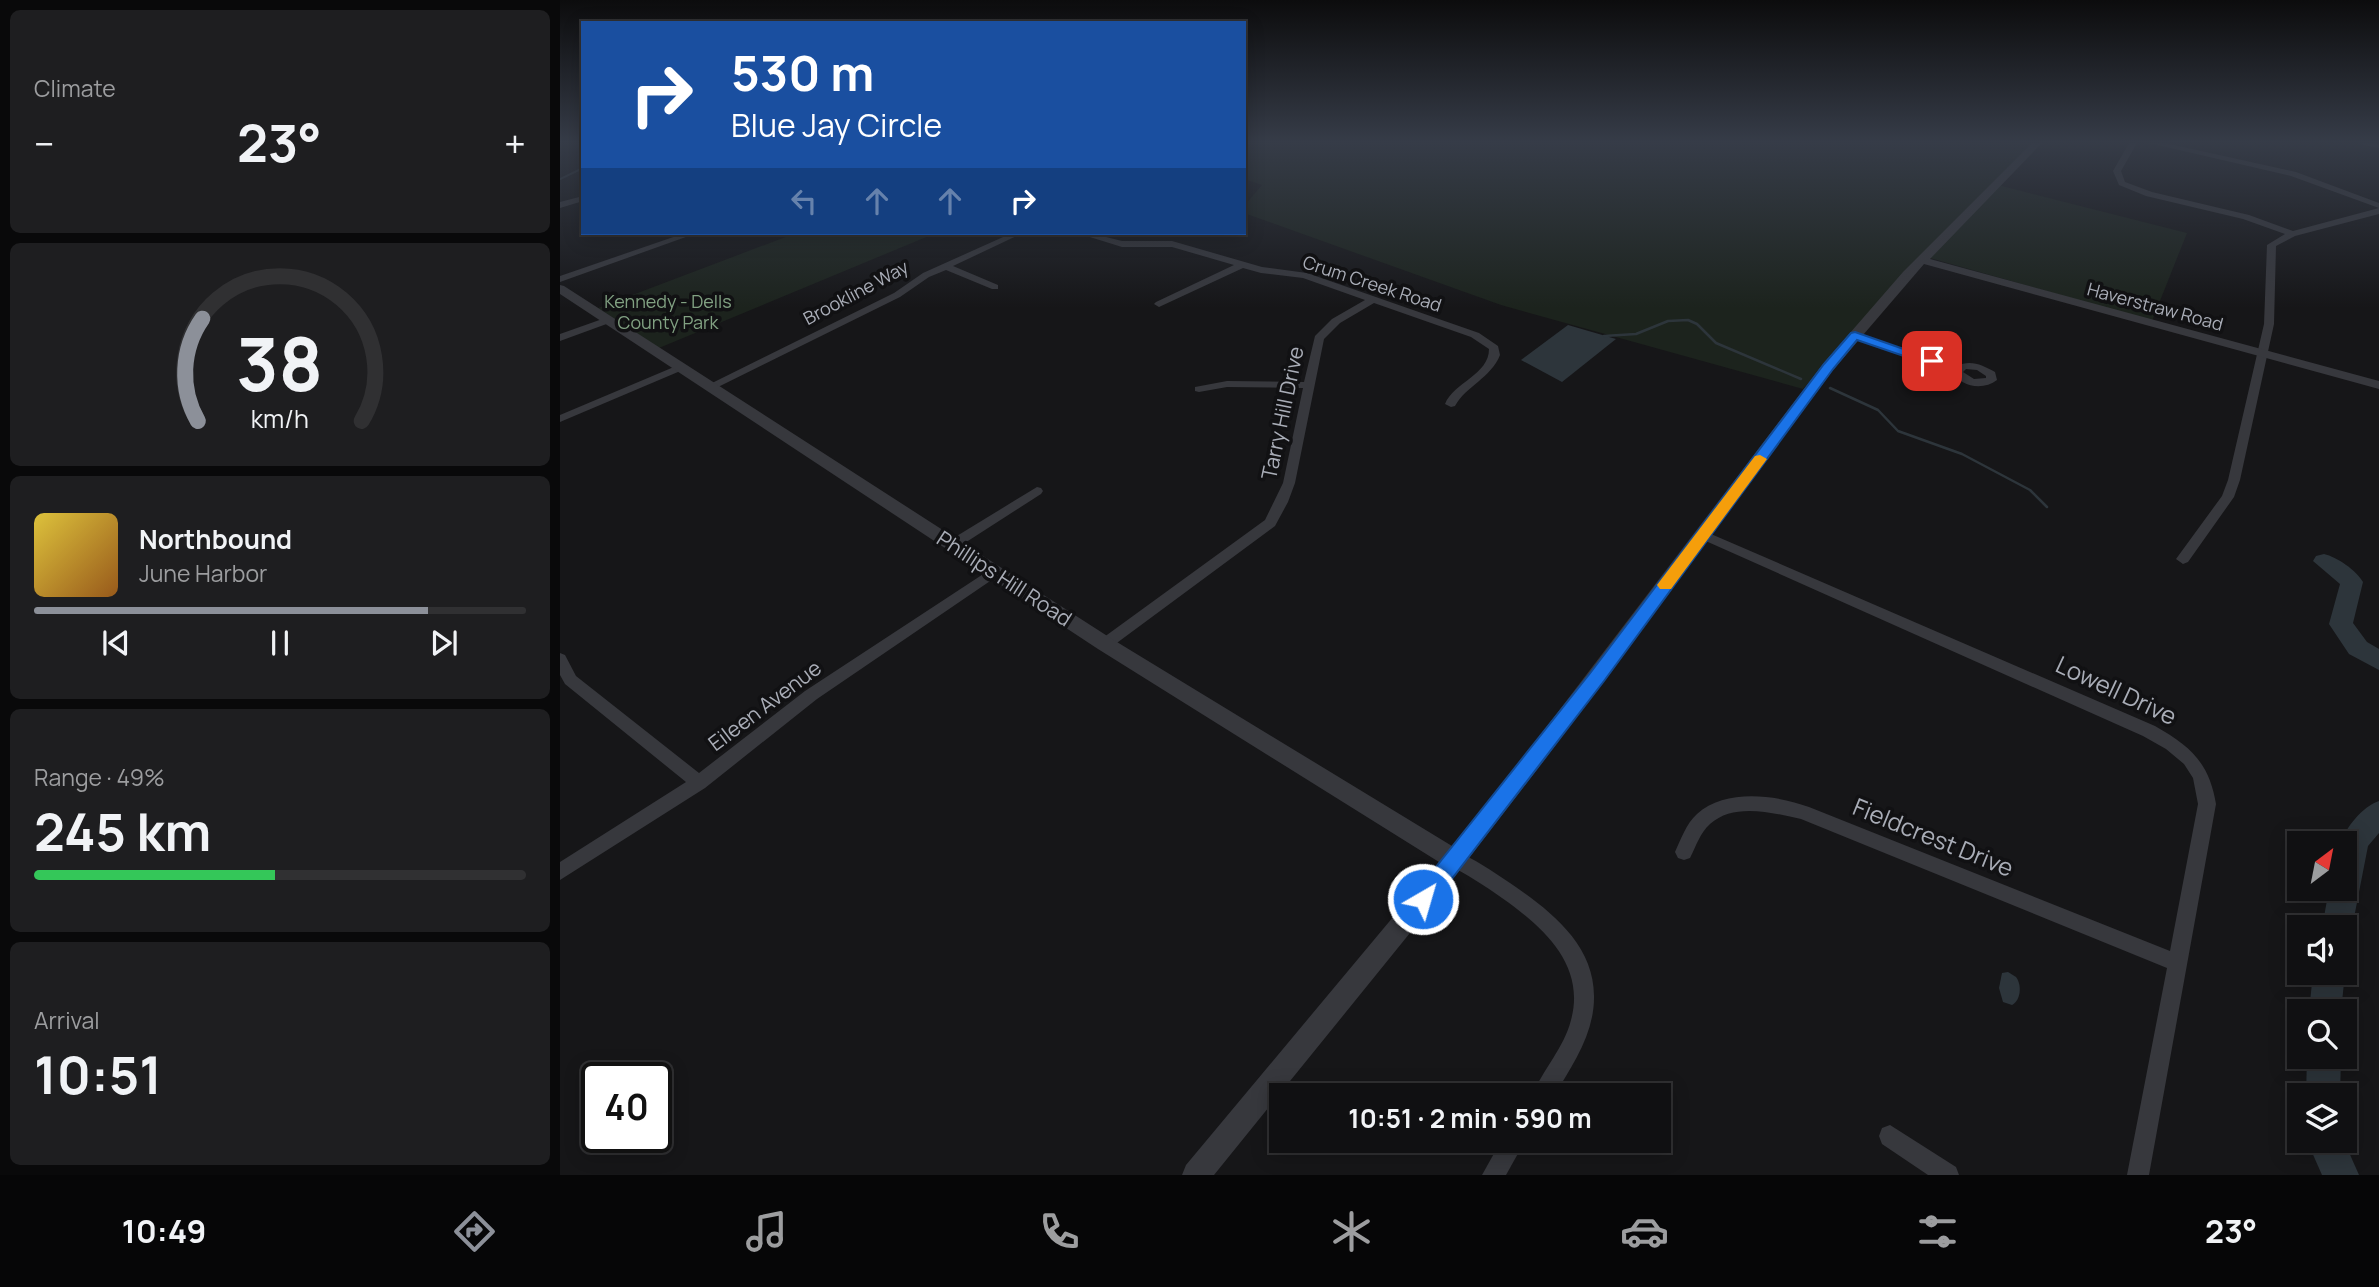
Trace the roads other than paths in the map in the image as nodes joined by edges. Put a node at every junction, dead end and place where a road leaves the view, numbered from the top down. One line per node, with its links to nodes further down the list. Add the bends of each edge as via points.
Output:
1 (1984, 198): 11 (street)
2 (2165, 198): 7 (street, via 2246,217)
3 (2352, 198): 6 (street)
4 (581, 199): 5 (street)
5 (560, 205)
6 (2379, 209): 7 (street)
7 (2292, 234): 24 (street, via 2272,245 2269,324)
8 (687, 235): 16 (street)
9 (1015, 235): 13 (street, Brookline Way)
10 (1088, 235): 12 (street, Crum Creek Road, via 1122,244 1181,246)
11 (1922, 260): 14 (street, Haverstraw Road); 15 (street)
12 (1242, 265): 19 (street, Crum Creek Road, via 1304,275); 20 (street)
13 (945, 266): 17 (street); 29 (street, Brookline Way, via 897,295)
14 (1965, 272): 15 (street, via 1927,268); 24 (street, Haverstraw Road)
15 (1907, 275): 22 (street)
16 (560, 279)
17 (995, 287)
18 (560, 289): 21 (street, Phillips Hill Road)
19 (1373, 299): 27 (street, Tarry Hill Drive, via 1336,321 1319,338); 31 (street, Crum Creek Road, via 1475,335 1494,348 1492,363 1460,389)
20 (1159, 304)
21 (608, 320): 23 (street); 25 (street, Phillips Hill Road)
22 (1855, 336): 26 (street); 34 (street)
23 (560, 338)
24 (2261, 354): 28 (street, Haverstraw Road); 36 (street, via 2231,489)
25 (681, 367): 29 (street, Phillips Hill Road); 32 (street)
26 (1957, 369)
27 (1309, 385): 30 (street, via 1227,384); 38 (street, Tarry Hill Drive, via 1289,483 1270,523)
28 (2379, 386)
29 (710, 387): 35 (street, Phillips Hill Road)
30 (1199, 389)
31 (1451, 404)
32 (560, 419)
33 (1037, 491): 35 (street)
34 (1704, 535): 42 (street); 44 (street, Lowell Drive, via 2149,731 2195,763 2206,784 2207,804)
35 (951, 545): 37 (street, Phillips Hill Road)
36 (2183, 559)
37 (994, 572): 38 (street, Phillips Hill Road); 40 (street, Eileen Avenue, via 811,695)
38 (1105, 644): 42 (street, Phillips Hill Road)
39 (560, 659): 40 (street, via 570,680)
40 (699, 783): 43 (street, Eileen Avenue)
41 (1684, 852): 44 (street, Fieldcrest Drive, via 1690,832 1716,810 1744,805 1803,812)
42 (1454, 859): 45 (street, via 1552,924 1578,962 1584,997 1580,1024); 48 (street)
43 (560, 872)
44 (2179, 964): 51 (street, Lowell Drive)
45 (1550, 1083)
46 (1890, 1136): 50 (street)
47 (1507, 1153): 49 (street)
48 (1196, 1175)
49 (1493, 1175)
50 (1948, 1175)
51 (2138, 1175)

